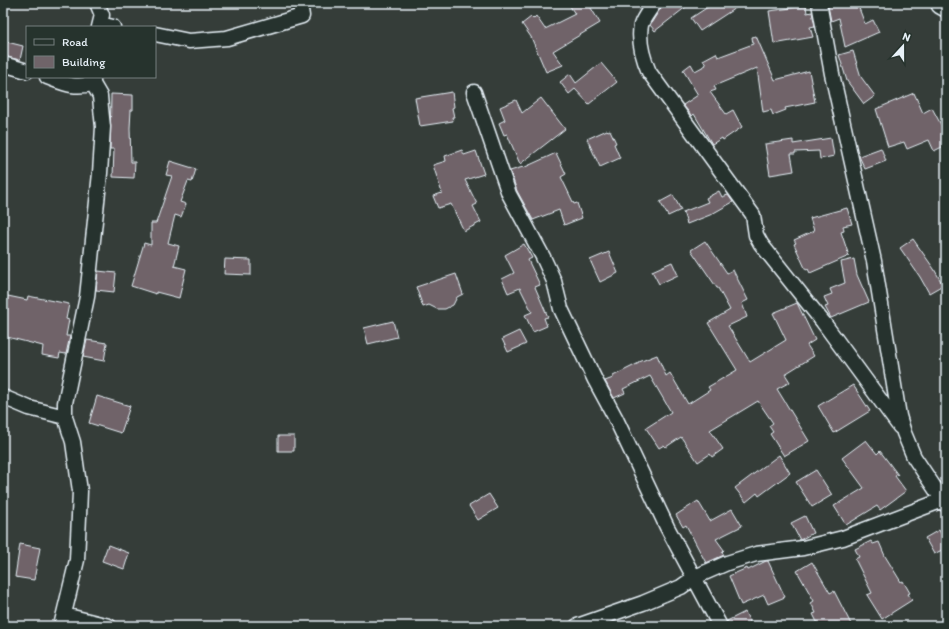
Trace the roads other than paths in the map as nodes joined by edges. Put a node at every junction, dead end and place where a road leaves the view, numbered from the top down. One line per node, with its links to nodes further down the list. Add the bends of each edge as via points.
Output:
1 (97, 3): 7 (street)
2 (300, 3): 8 (street, via 302,16 227,38 189,41)
3 (654, 3): 16 (street, via 642,24 640,42 643,59 649,72 753,215 756,235 761,244 823,322)
4 (819, 3): 16 (street, via 832,74 874,261 899,416)
5 (938, 3): 6 (street)
6 (946, 10)
7 (104, 26)
8 (156, 34)
9 (3, 64): 10 (street)
10 (26, 71)
11 (50, 78): 12 (street, via 80,87)
12 (93, 81): 15 (street, via 102,108 100,173 87,297 69,380)
13 (474, 92): 18 (street, via 509,194 544,257 554,281 561,309 666,526)
14 (3, 397): 15 (street, via 29,408)
15 (65, 417): 19 (street, via 73,442 80,491 77,560)
16 (904, 433): 17 (street, via 914,457)
17 (944, 503): 18 (street, via 843,538 803,548 756,554)
18 (695, 577): 21 (street, via 682,587); 22 (street)
19 (62, 621): 20 (street)
20 (109, 626)
21 (577, 626)
22 (720, 626)

